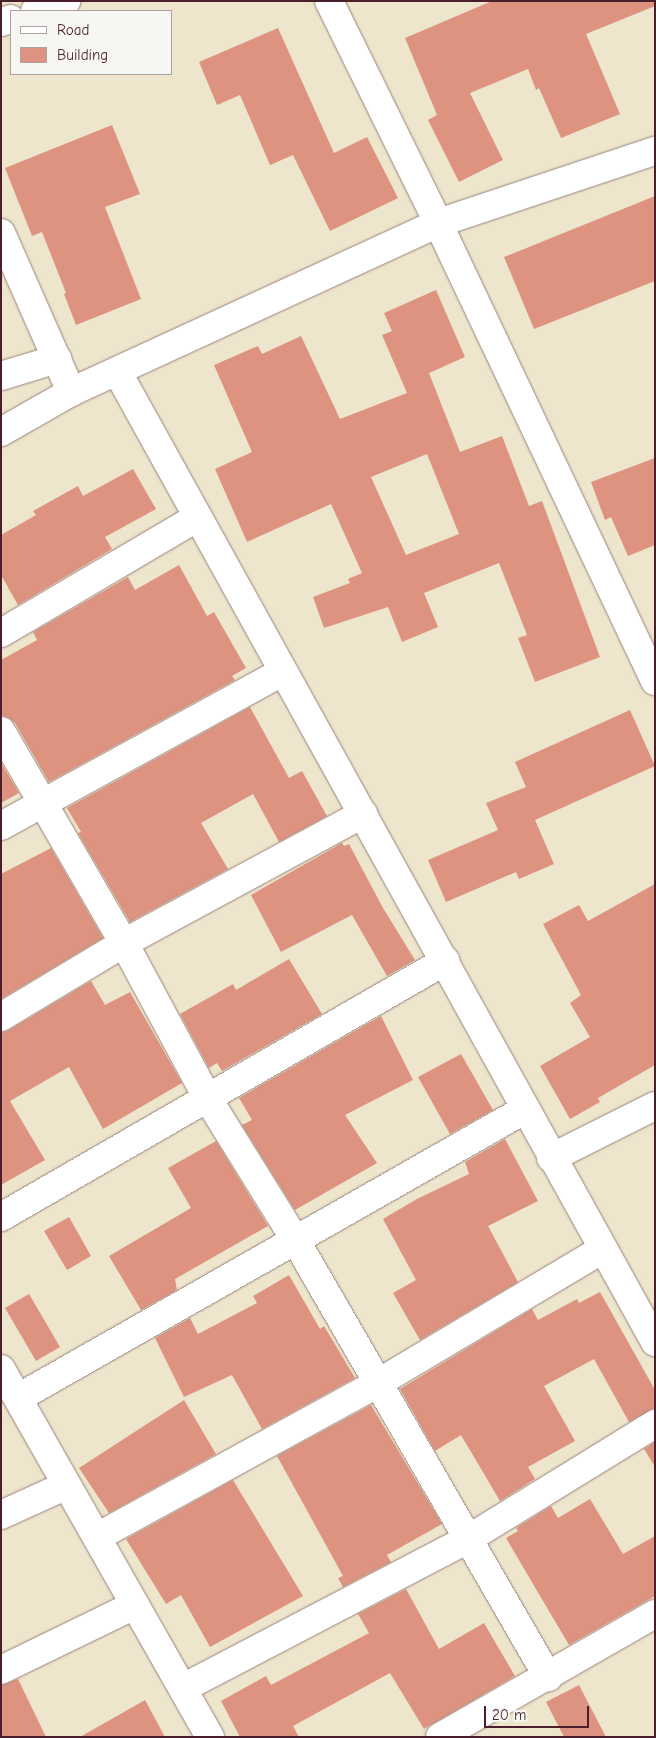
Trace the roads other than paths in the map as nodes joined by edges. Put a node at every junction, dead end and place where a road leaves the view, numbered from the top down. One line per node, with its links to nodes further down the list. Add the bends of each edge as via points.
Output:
1 (66, 1): 3 (street)
2 (329, 1): 5 (street)
3 (38, 10)
4 (655, 151): 5 (street)
5 (438, 223): 8 (street); 15 (street)
6 (1, 233): 7 (street)
7 (58, 359): 9 (street); 10 (street)
8 (117, 371): 10 (street); 12 (street)
9 (1, 376)
10 (71, 392): 11 (street)
11 (1, 432)
12 (196, 518): 13 (street); 14 (street)
13 (1, 633)
14 (282, 672): 17 (street); 18 (street)
15 (655, 681)
16 (1, 731): 17 (street)
17 (43, 802): 19 (street); 20 (street)
18 (363, 814): 20 (street); 21 (street)
19 (1, 826)
20 (124, 943): 22 (street); 23 (street)
21 (446, 961): 23 (street); 25 (street)
22 (1, 1017)
23 (208, 1099): 27 (street); 28 (street)
24 (655, 1106): 26 (street)
25 (524, 1110): 26 (street); 28 (street)
26 (551, 1158): 29 (street)
27 (1, 1217)
28 (296, 1241): 32 (street); 33 (street)
29 (603, 1249): 30 (street); 32 (street)
30 (655, 1342)
31 (1, 1370): 33 (street)
32 (378, 1383): 37 (street); 38 (street)
33 (18, 1398): 35 (street)
34 (655, 1424): 38 (street)
35 (67, 1485): 36 (street); 37 (street)
36 (1, 1514)
37 (97, 1537): 39 (street)
38 (468, 1539): 42 (street); 43 (street)
39 (135, 1605): 41 (street); 43 (street)
40 (655, 1614): 42 (street)
41 (1, 1670)
42 (548, 1677): 45 (street)
43 (182, 1688): 44 (street)
44 (210, 1737)
45 (440, 1737)

